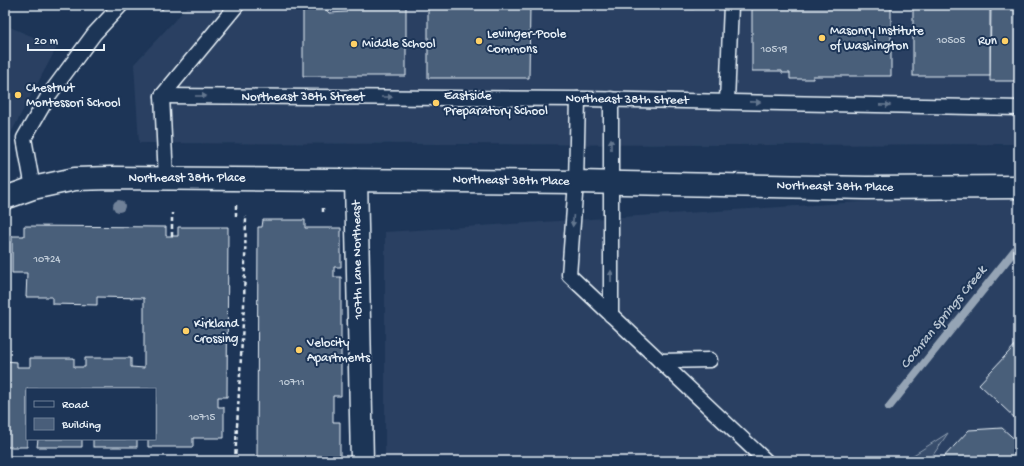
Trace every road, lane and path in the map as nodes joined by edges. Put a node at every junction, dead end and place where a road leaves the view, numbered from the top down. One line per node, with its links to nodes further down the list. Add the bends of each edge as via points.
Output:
1 (121, 5): 13 (lane, via 94,34 48,95 24,138)
2 (237, 5): 4 (lane)
3 (732, 5): 7 (lane)
4 (162, 96): 5 (lane, Northeast 38th Street, one-way to 5); 9 (lane)
5 (578, 99): 6 (lane, Northeast 38th Street); 11 (lane)
6 (611, 99): 7 (lane, Northeast 38th Street); 12 (lane, one-way to 6)
7 (727, 101): 8 (lane, Northeast 38th Street, one-way to 8)
8 (1019, 108)
9 (166, 178): 10 (street, Northeast 38th Place); 13 (street, Northeast 38th Place, via 75,179)
10 (356, 180): 11 (street, Northeast 38th Place); 29 (street, 107th Lane Northeast)
11 (576, 182): 12 (street, Northeast 38th Place); 23 (lane, one-way to 23, via 569,275)
12 (611, 183): 14 (street, Northeast 38th Place); 23 (lane, one-way to 12)
13 (33, 188): 15 (street, Northeast 38th Place)
14 (1019, 188)
15 (5, 198)
16 (236, 203): 20 (path)
17 (323, 208): 18 (path)
18 (323, 212)
19 (172, 213): 22 (path)
20 (236, 216)
21 (246, 216): 28 (path)
22 (172, 236)
23 (611, 315): 25 (lane)
24 (710, 360): 25 (lane)
25 (660, 361): 30 (lane)
26 (52, 457): 27 (path)
27 (52, 461)
28 (235, 461)
29 (362, 461)
30 (766, 461)

